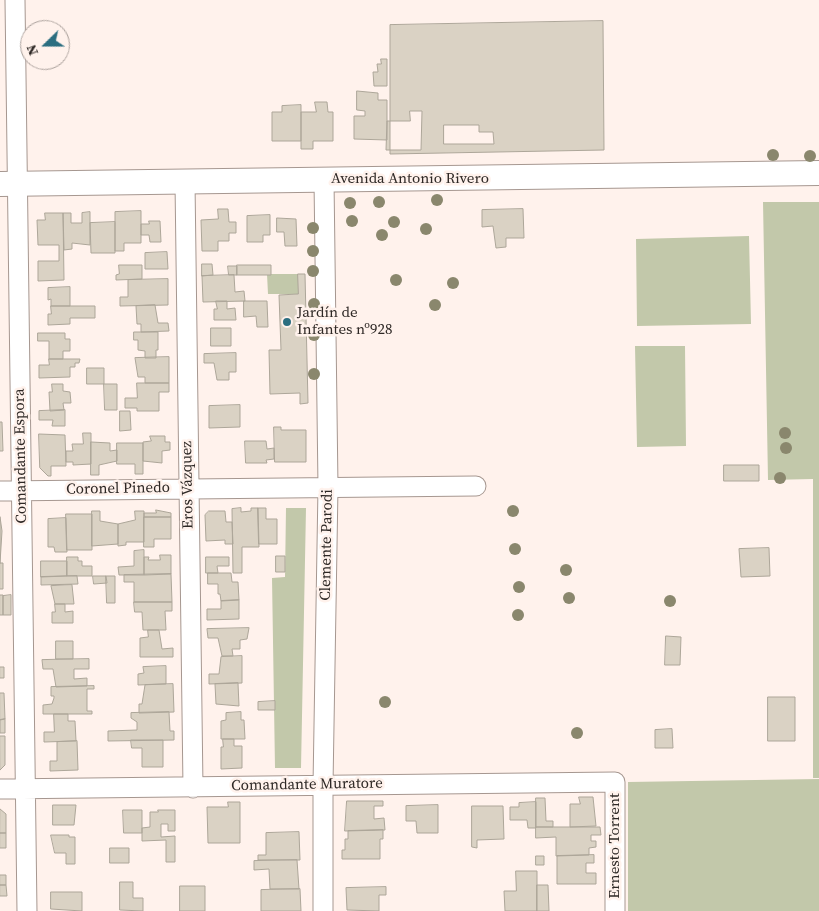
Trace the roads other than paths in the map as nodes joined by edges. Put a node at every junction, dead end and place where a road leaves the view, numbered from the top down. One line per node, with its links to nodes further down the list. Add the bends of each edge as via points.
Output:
1 (15, 0): 5 (street, Comandante Espora)
2 (819, 173): 3 (main road, Avenida Antonio Rivero)
3 (324, 180): 4 (main road, Avenida Antonio Rivero); 7 (street, Clemente Parodi)
4 (185, 182): 5 (main road, Avenida Antonio Rivero); 8 (street, Eros Vázquez)
5 (9, 183): 9 (street, Comandante Espora)
6 (476, 486): 7 (street, Coronel Pinedo)
7 (328, 487): 8 (street, Coronel Pinedo); 12 (street, Clemente Parodi)
8 (188, 488): 9 (street, Coronel Pinedo); 13 (street, Eros Vázquez)
9 (21, 490): 10 (street, Coronel Pinedo); 15 (street, Comandante Espora)
10 (0, 491)
11 (615, 782): 12 (street, Comandante Muratore); 18 (street, Ernesto Torrent)
12 (323, 784): 13 (street, Comandante Muratore); 17 (street, Clemente Parodi)
13 (192, 788): 15 (street, Comandante Muratore)
14 (0, 789): 15 (street, Comandante Muratore)
15 (25, 789): 16 (street, Comandante Espora)
16 (26, 911)
17 (324, 911)
18 (615, 911)

